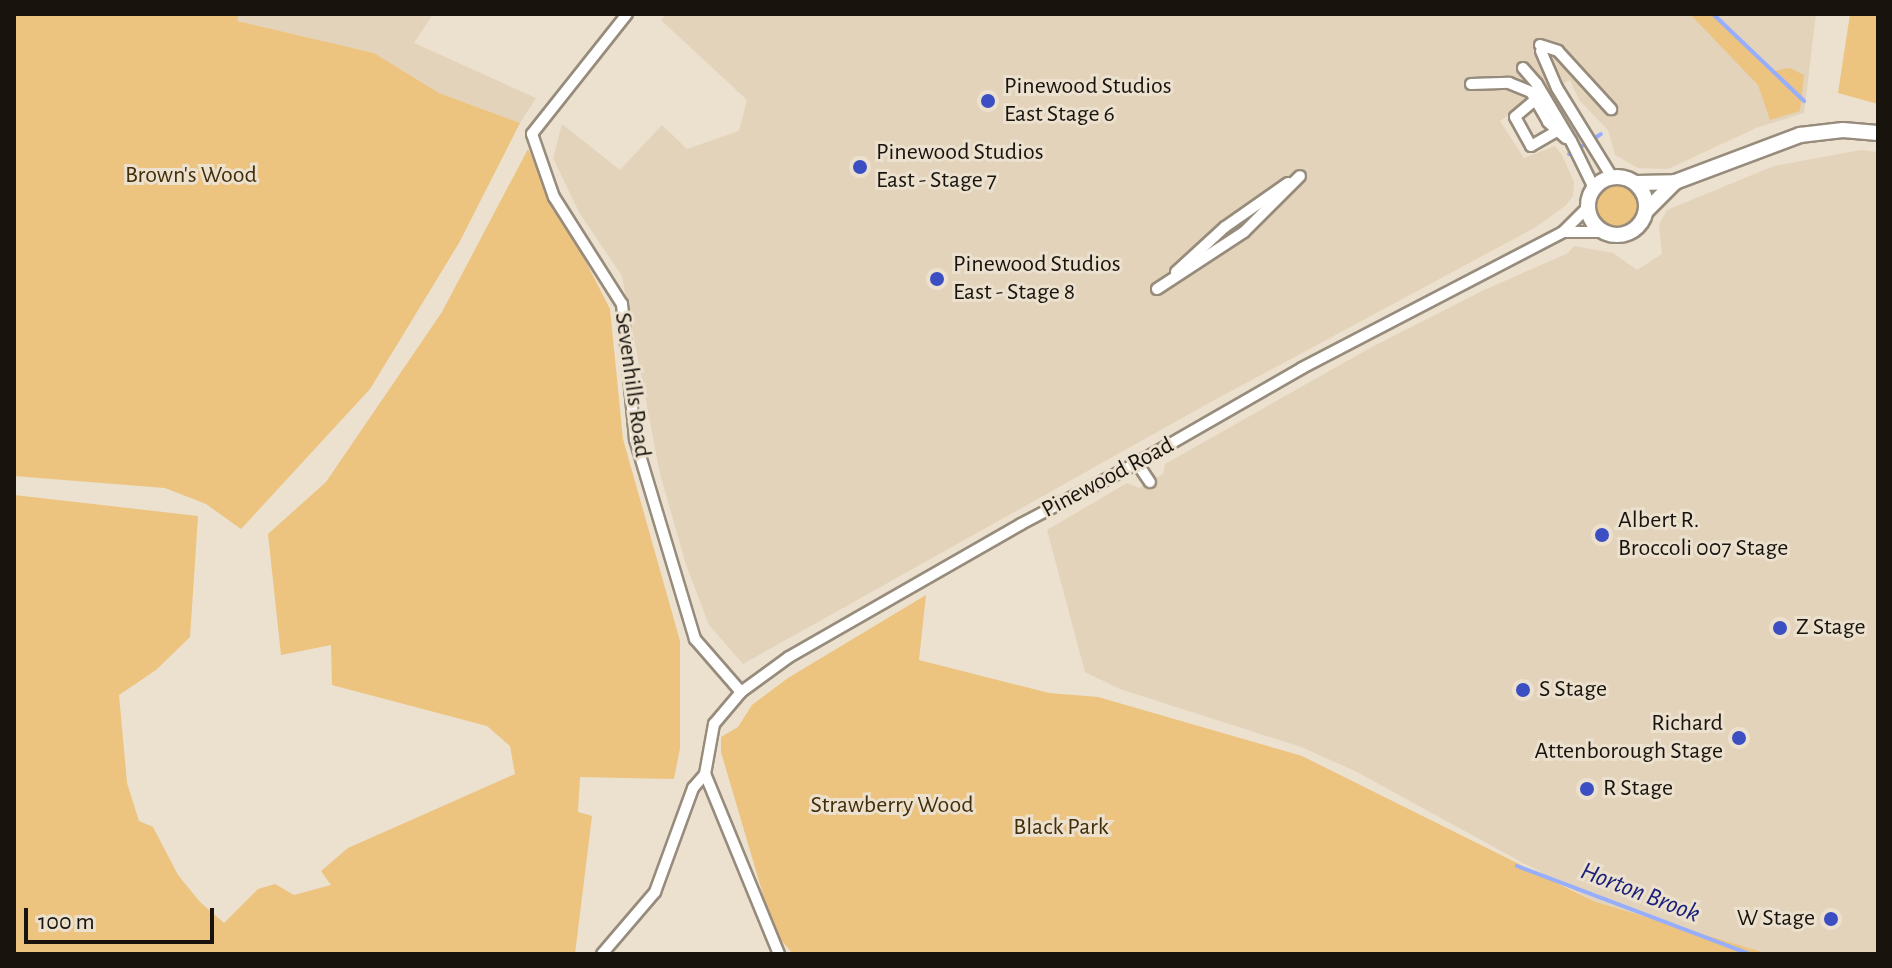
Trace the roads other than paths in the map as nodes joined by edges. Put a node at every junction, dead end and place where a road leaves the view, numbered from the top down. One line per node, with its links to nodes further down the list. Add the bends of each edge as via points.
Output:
1 (627, 14): 20 (street, Sevenhills Road, via 532,134 554,197 622,304 635,439 695,639)
2 (1523, 68): 8 (street)
3 (1471, 84): 4 (street, via 1509,83 1531,92)
4 (1535, 100): 6 (street); 6 (street, via 1515,117 1531,146)
5 (1611, 109): 10 (street, via 1558,51 1541,48 1557,88)
6 (1557, 131): 8 (street)
7 (1878, 133): 11 (street, via 1800,135)
8 (1571, 141): 13 (street)
9 (1300, 176): 9 (street, via 1244,232 1157,289 1225,227)
10 (1612, 177): 12 (street); 13 (street)
11 (1675, 182): 12 (street); 15 (street)
12 (1636, 183): 15 (street, via 1645,196)
13 (1594, 188): 14 (street)
14 (1588, 207): 16 (street, Pinewood Road); 17 (street, via 1593,222)
15 (1646, 211): 17 (street, via 1632,231)
16 (1563, 232): 17 (street, Pinewood Road); 18 (street, Pinewood Road, via 1302,368)
17 (1605, 232)
18 (1137, 463): 19 (street); 20 (street, Pinewood Road, via 789,657)
19 (1150, 482)
20 (741, 692): 21 (street, Pinewood Road, via 714,724)
21 (705, 774): 22 (street, via 693,788 655,892); 23 (street)
22 (602, 954)
23 (779, 954)

